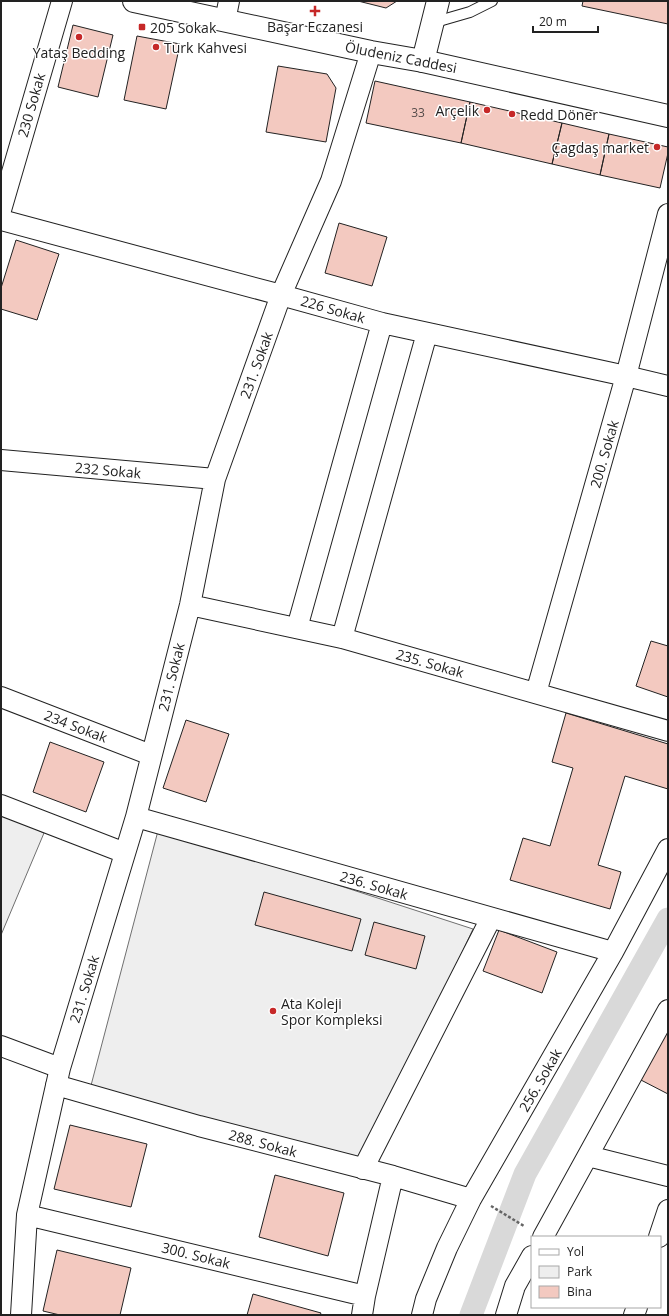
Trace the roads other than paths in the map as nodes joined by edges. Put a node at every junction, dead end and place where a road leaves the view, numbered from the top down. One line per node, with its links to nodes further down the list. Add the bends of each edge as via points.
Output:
1 (62, 1): 10 (street, 230 Sokak)
2 (134, 1): 5 (main road, Öludeniz Caddesi)
3 (438, 1): 6 (main road)
4 (492, 1): 6 (lane, via 470,12)
5 (227, 11): 7 (main road, Öludeniz Caddesi)
6 (432, 23): 8 (main road)
7 (371, 52): 8 (main road, Öludeniz Caddesi); 13 (street, 231. Sokak, via 332,181)
8 (423, 61): 9 (main road, Öludeniz Caddesi)
9 (668, 116)
10 (1, 210)
11 (668, 214): 16 (street, 200. Sokak)
12 (1, 220): 13 (street, 226 Sokak)
13 (281, 294): 14 (street, 226 Sokak); 19 (street, 231. Sokak)
14 (382, 323): 15 (street, 226 Sokak); 21 (street)
15 (427, 333): 16 (street, 226 Sokak); 22 (street)
16 (626, 376): 17 (street, 226 Sokak); 23 (street, 200. Sokak)
17 (668, 386)
18 (1, 460): 19 (street, 232 Sokak)
19 (215, 479): 20 (street, 231. Sokak)
20 (190, 605): 21 (street, 235. Sokak); 26 (street, 231. Sokak)
21 (297, 628): 22 (street, 235. Sokak)
22 (342, 638): 23 (street, 235. Sokak)
23 (536, 692): 25 (street, 235. Sokak)
24 (1, 697): 26 (street, 234 Sokak)
25 (668, 731)
26 (151, 755): 28 (street, 231. Sokak)
27 (1, 804): 30 (street)
28 (136, 817): 30 (street, 231. Sokak); 31 (street, 236. Sokak)
29 (668, 849): 32 (street, 256. Sokak)
30 (125, 853): 35 (street, 231. Sokak)
31 (491, 918): 32 (street, 236. Sokak); 37 (street)
32 (613, 952): 40 (street, 256. Sokak)
33 (668, 1010): 36 (street)
34 (1, 1046): 35 (street, 288. Sokak)
35 (58, 1076): 37 (street, 288. Sokak, via 199,1126); 42 (street, 231. Sokak)
36 (588, 1156): 39 (street); 43 (street)
37 (363, 1169): 38 (street, 288. Sokak)
38 (393, 1176): 40 (street, 288. Sokak); 46 (street)
39 (668, 1176)
40 (471, 1199): 49 (street, 256. Sokak, via 446,1248)
41 (668, 1210): 44 (street)
42 (28, 1215): 46 (street, 300. Sokak); 47 (street, 231. Sokak)
43 (543, 1236)
44 (659, 1236)
45 (531, 1258): 50 (street, via 515,1286)
46 (365, 1296): 48 (street)
47 (21, 1315)
48 (362, 1315)
49 (422, 1315)
50 (506, 1315)

